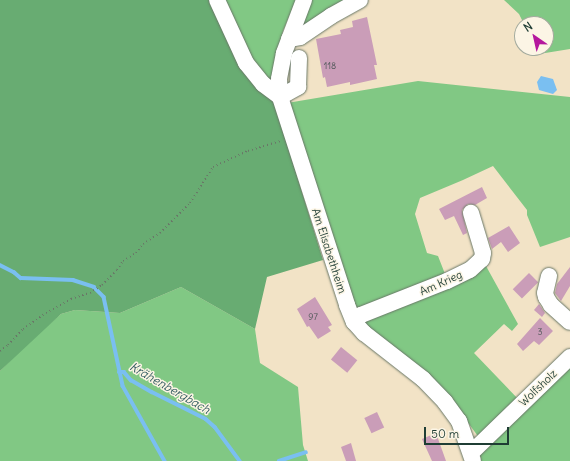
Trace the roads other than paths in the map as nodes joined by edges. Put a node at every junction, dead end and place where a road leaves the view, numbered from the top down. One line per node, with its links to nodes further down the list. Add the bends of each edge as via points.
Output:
1 (217, 0): 6 (street, via 246,63 263,84)
2 (304, 0): 4 (street, Am Elisabethheim)
3 (360, 0): 4 (street, via 300,37)
4 (288, 39): 6 (street, Am Elisabethheim, via 279,79)
5 (299, 58): 6 (street, via 298,87)
6 (280, 97): 10 (street, Am Elisabethheim)
7 (472, 213): 10 (street, Am Krieg, via 484,253 482,259 470,270 361,315)
8 (549, 276): 9 (street, via 546,297)
9 (561, 320)
10 (354, 322): 12 (street, Am Elisabethheim, via 364,334 423,379 445,402 459,421)
11 (570, 357): 12 (street, Wolfsholz)
12 (472, 457)

